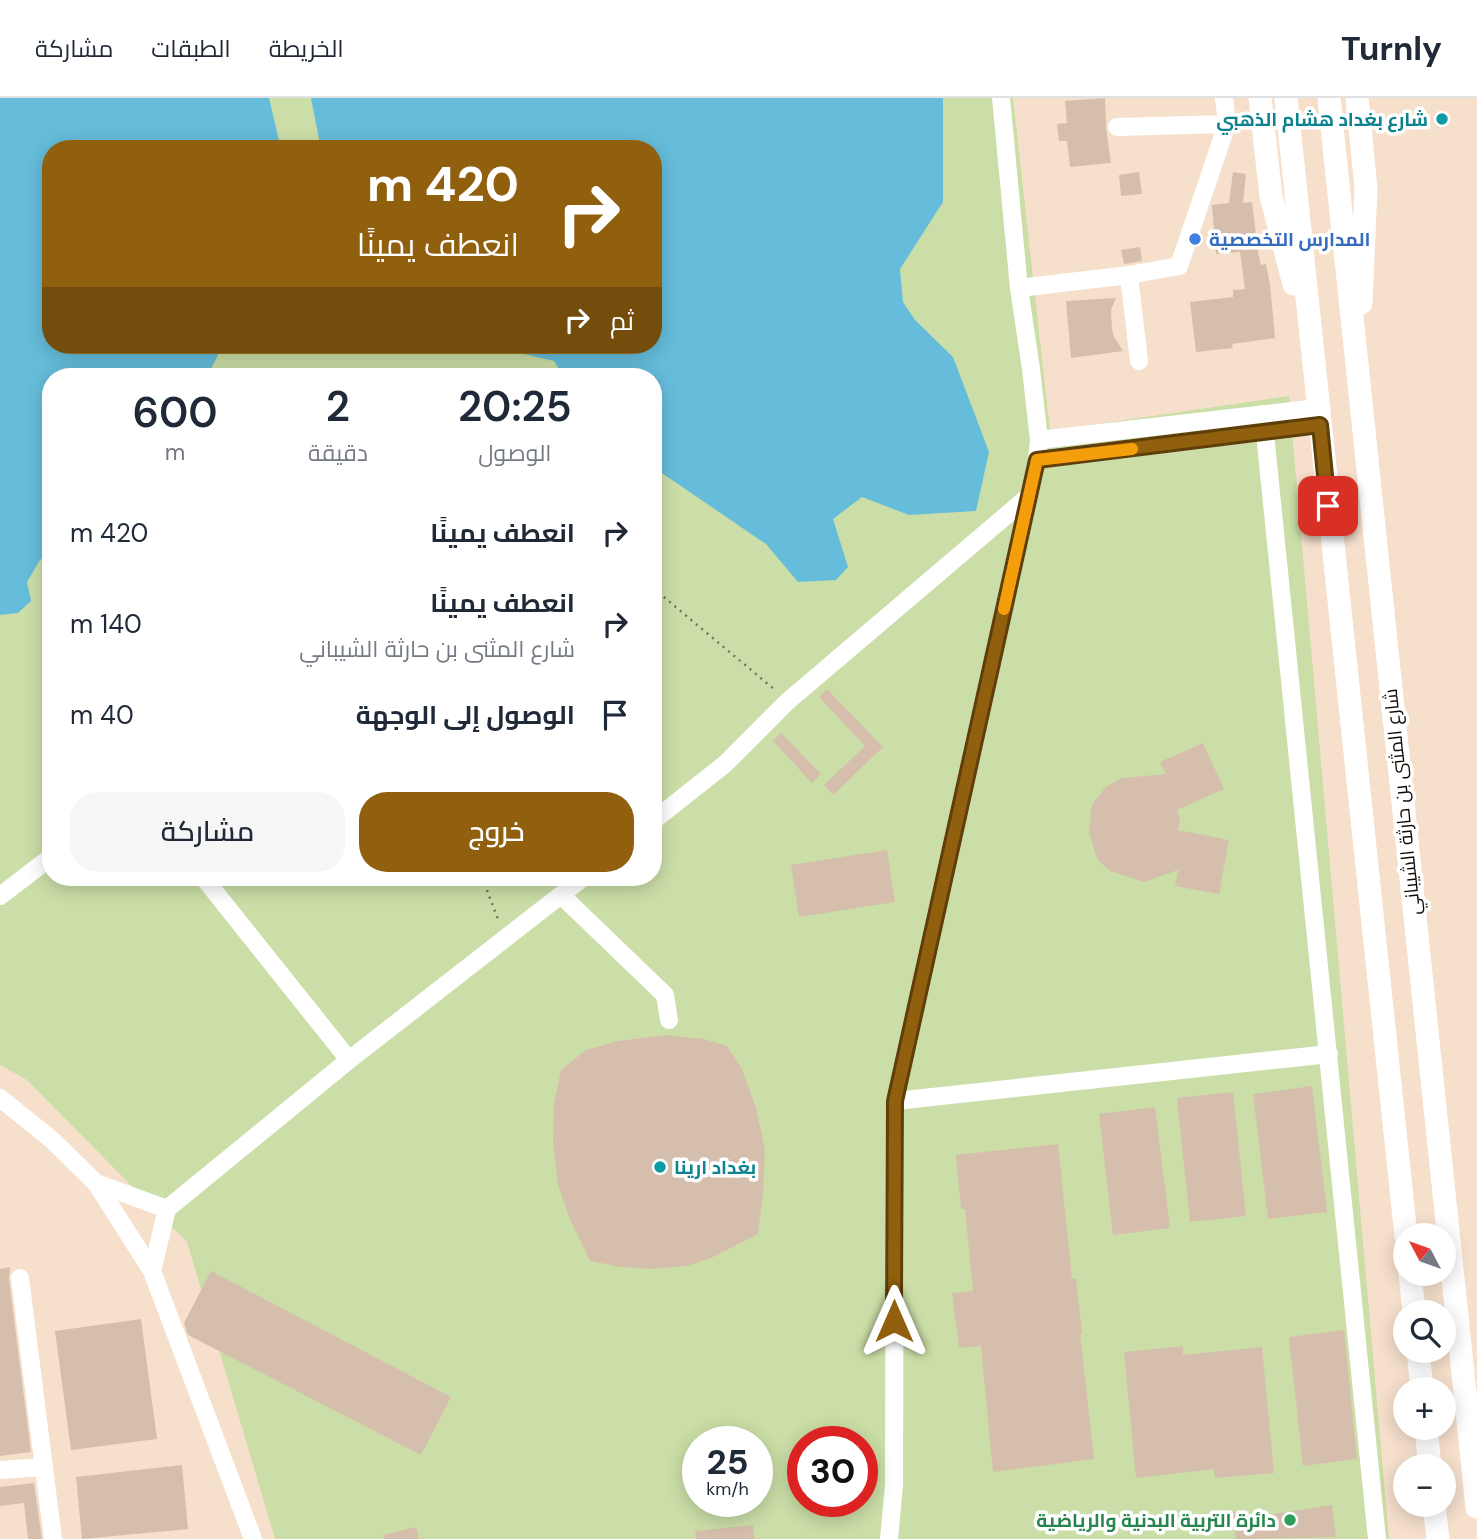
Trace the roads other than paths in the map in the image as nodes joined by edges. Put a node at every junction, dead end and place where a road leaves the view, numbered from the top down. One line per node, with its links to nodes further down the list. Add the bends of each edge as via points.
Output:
1 (1001, 98): 10 (street)
2 (1224, 98): 7 (street)
3 (1260, 98): 12 (main road, via 1271,196)
4 (1286, 98): 12 (main road)
5 (1329, 98): 13 (main road, شارع المثنى بن حارثة الشيباني)
6 (1357, 98): 13 (main road, via 1366,188)
7 (1227, 124): 8 (street); 9 (street, via 1179,266)
8 (1117, 127)
9 (1129, 275): 10 (street); 11 (street)
10 (1018, 288): 16 (street)
11 (1139, 361)
12 (1313, 362): 14 (main road)
13 (1358, 390): 37 (main road, شارع المثنى بن حارثة الشيباني)
14 (1319, 417): 15 (street); 32 (main road)
15 (1264, 423): 16 (street); 17 (street); 26 (street)
16 (1039, 440): 17 (street)
17 (1037, 460): 18 (street)
18 (1029, 496): 19 (street, via 788,701 725,764); 29 (street)
19 (662, 814)
20 (42, 864): 23 (street)
21 (210, 886): 27 (street)
22 (572, 886): 24 (street)
23 (0, 895)
24 (561, 895): 25 (street, via 665,995); 27 (street)
25 (669, 1020)
26 (1329, 1054): 29 (street); 42 (street)
27 (349, 1060): 31 (street)
28 (0, 1098): 30 (street)
29 (895, 1101): 41 (street, via 894,1485)
30 (96, 1183): 31 (street); 33 (street)
31 (167, 1209): 33 (street)
32 (1405, 1223)
33 (152, 1271): 40 (street)
34 (20, 1278): 35 (street)
35 (44, 1467): 36 (street); 39 (street)
36 (0, 1470)
37 (1477, 1507)
38 (1435, 1517): 43 (main road)
39 (53, 1539)
40 (253, 1539)
41 (889, 1539)
42 (1377, 1539)
43 (1438, 1539)

